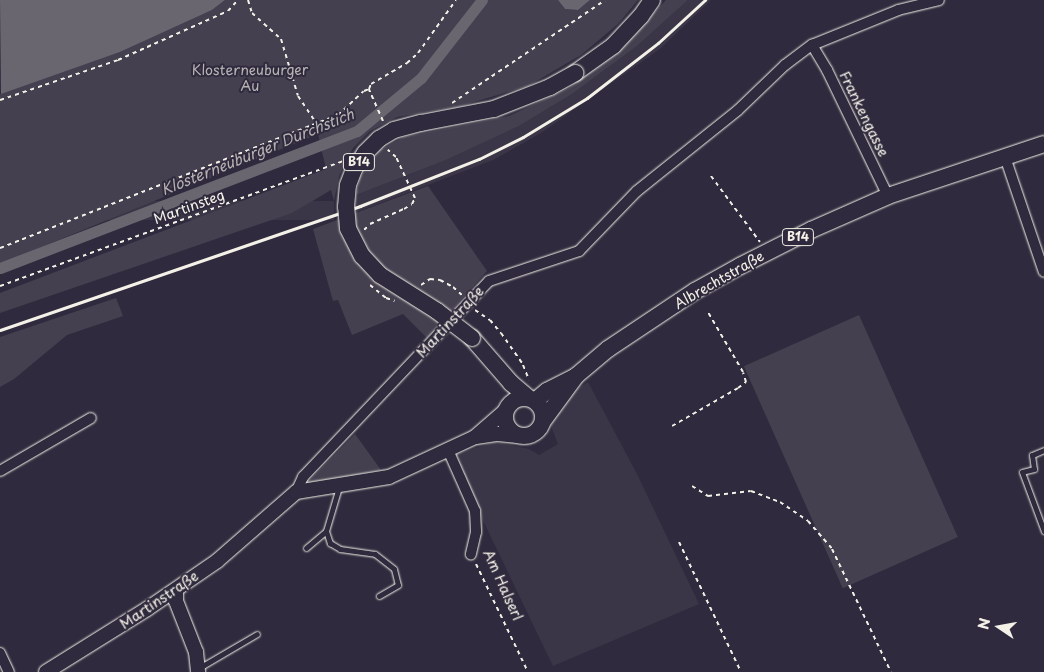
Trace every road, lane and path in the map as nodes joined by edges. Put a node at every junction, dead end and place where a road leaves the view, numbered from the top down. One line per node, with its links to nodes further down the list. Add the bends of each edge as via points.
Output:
1 (238, 0): 9 (path, via 228,11 118,60)
2 (248, 0): 11 (path, via 252,13 281,39 298,96)
3 (456, 0): 8 (path, via 418,53 407,63 374,80)
4 (605, 0): 10 (path)
5 (652, 0): 29 (main road, B14, bridge, via 613,46 575,74 494,110 421,122 394,130 365,153 354,169 348,185 346,207 348,228 362,256 380,275 437,311 472,338)
6 (939, 0): 7 (street, Martinstraße, via 898,10)
7 (812, 45): 18 (street, Frankengasse); 27 (street, Martinstraße, via 785,65 738,110 637,190 579,251 488,281)
8 (369, 89): 11 (path, via 338,115); 12 (path)
9 (0, 100)
10 (448, 108)
11 (317, 124): 20 (path)
12 (386, 128)
13 (383, 144): 19 (path, via 396,158 415,198 412,204 370,224)
14 (1044, 144): 15 (main road, Albrechtstraße / B14)
15 (1005, 158): 18 (main road, Albrechtstraße / B14); 22 (street)
16 (349, 159): 24 (path, Martinsteg)
17 (711, 176): 21 (path)
18 (888, 196): 21 (main road, Albrechtstraße / B14)
19 (364, 231)
20 (0, 248)
21 (767, 252): 30 (main road, Albrechtstraße / B14, via 695,291 608,348)
22 (1044, 272)
23 (368, 283): 26 (path, via 386,298)
24 (0, 286)
25 (417, 289): 27 (path, via 430,280 440,280 453,287)
26 (401, 301)
27 (469, 303): 31 (path, via 490,320 522,365 532,386); 43 (street, Martinstraße, via 303,477)
28 (708, 312): 35 (path, via 746,382)
29 (487, 357): 31 (main road, B14); 32 (main road, B14, via 501,386)
30 (576, 376): 31 (main road, Albrechtstraße / B14); 34 (main road, Albrechtstraße / B14)
31 (532, 399): 32 (main road, B14, via 518,399); 34 (main road, B14, via 541,410)
32 (506, 409): 36 (main road, B14, via 506,426); 37 (main road)
33 (91, 418): 40 (street)
34 (543, 421): 36 (main road, B14, via 532,435)
35 (672, 426)
36 (518, 436): 37 (main road)
37 (475, 437): 38 (main road)
38 (448, 450): 41 (main road, via 389,477); 48 (street, Am Halserl, via 475,511 476,532)
39 (1044, 450): 44 (lane, via 1032,455 1034,469 1022,472)
40 (0, 471)
41 (340, 484): 43 (main road); 45 (lane)
42 (692, 486): 58 (path, via 708,496 751,491 780,502 808,521 832,549)
43 (296, 492): 49 (main road, Martinstraße, via 217,561)
44 (1044, 531)
45 (326, 532): 47 (lane); 50 (lane, via 330,542 340,549 375,554 394,569 398,585)
46 (679, 542): 57 (path)
47 (306, 548)
48 (471, 554): 56 (path, Am Halserl)
49 (176, 590): 53 (main road, via 176,600 196,652); 55 (main road, Martinstraße)
50 (379, 596)
51 (257, 634): 53 (lane)
52 (0, 654): 54 (street)
53 (199, 671)
54 (9, 672)
55 (46, 672)
56 (528, 672)
57 (741, 672)
58 (891, 672)

